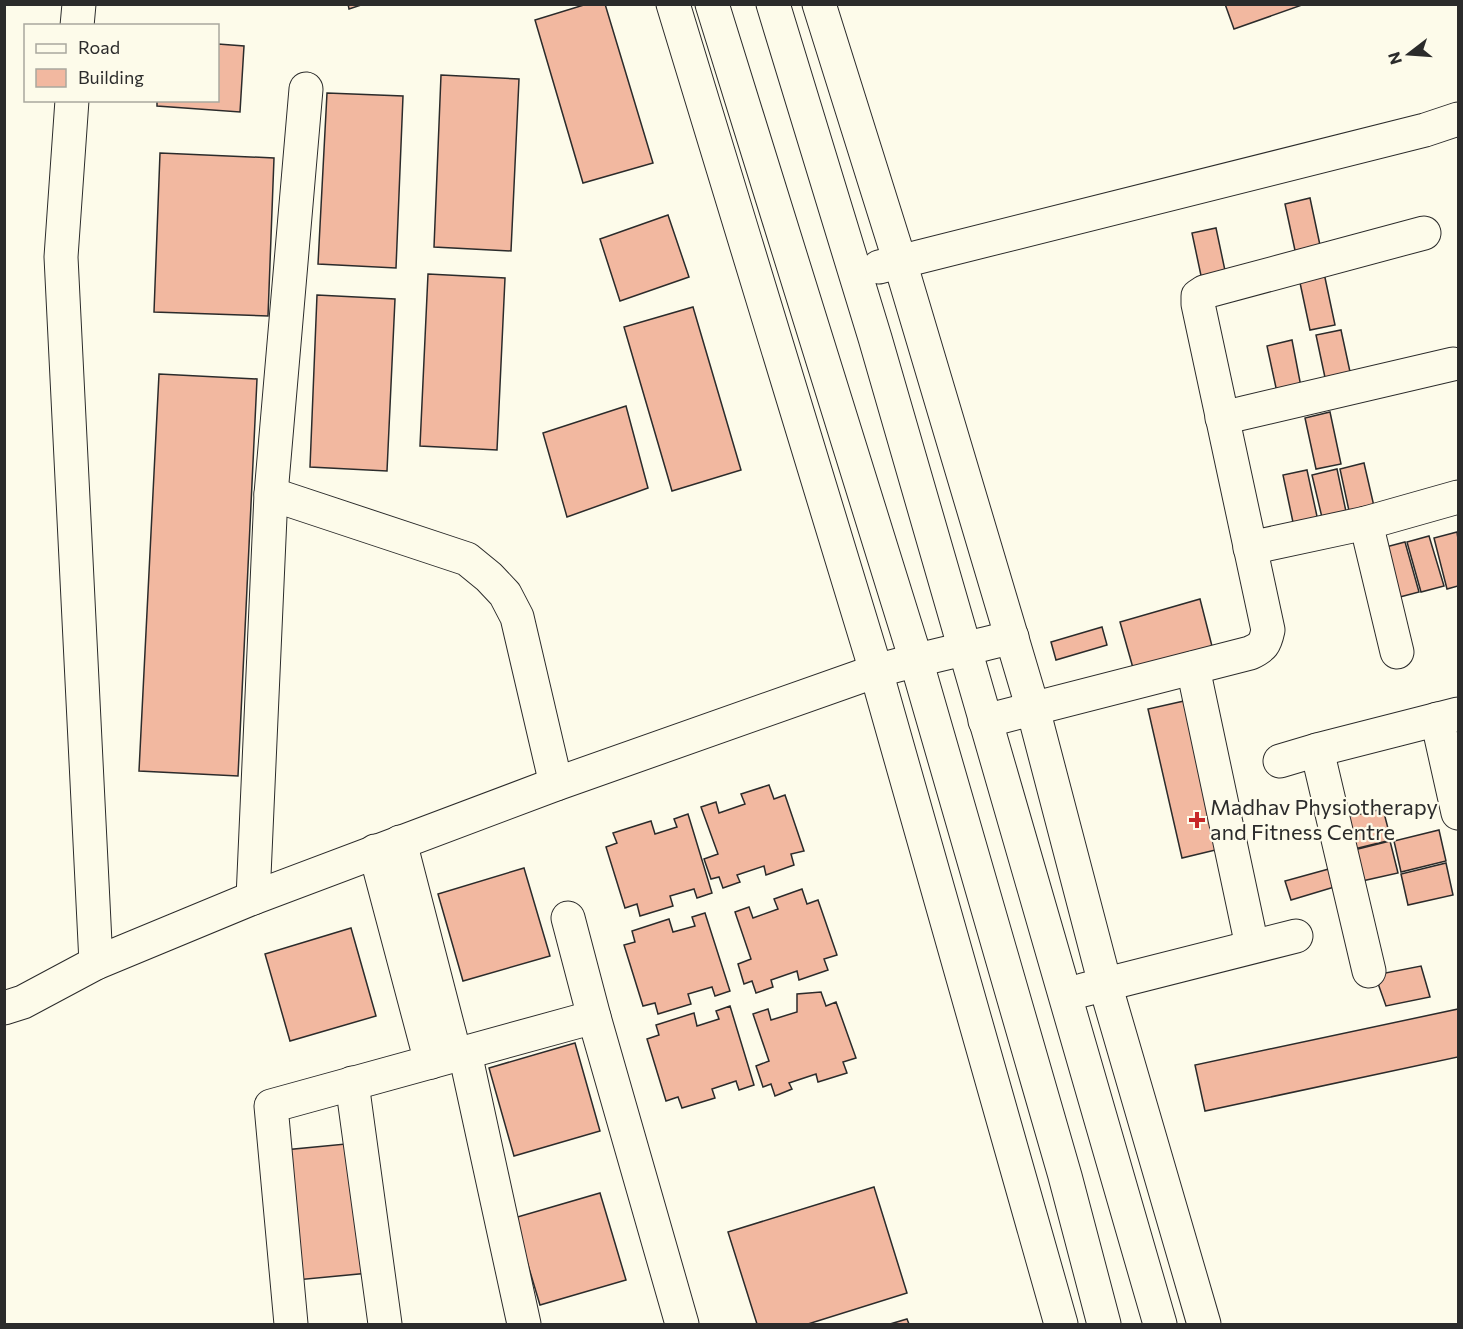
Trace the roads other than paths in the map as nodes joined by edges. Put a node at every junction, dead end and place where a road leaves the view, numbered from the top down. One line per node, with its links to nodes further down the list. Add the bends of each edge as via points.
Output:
1 (78, 4): 6 (street)
2 (674, 4): 24 (street)
3 (712, 4): 22 (street)
4 (773, 4): 12 (street)
5 (819, 4): 11 (street)
6 (77, 24)
7 (306, 89): 15 (street)
8 (72, 102): 37 (street, via 61,257)
9 (1458, 119): 11 (street)
10 (1424, 233): 14 (street, via 1198,296)
11 (900, 262): 12 (street); 19 (street)
12 (855, 273): 20 (street)
13 (1453, 364): 14 (street)
14 (1222, 418): 18 (street)
15 (271, 494): 30 (street, via 466,559 489,577 505,594 517,617); 33 (street)
16 (1458, 497): 17 (street)
17 (1366, 523): 18 (street); 21 (street)
18 (1250, 548): 23 (street, via 1268,630 1266,642 1250,653)
19 (1012, 638): 20 (street); 25 (street)
20 (966, 649): 22 (street); 27 (street)
21 (1397, 652)
22 (916, 660): 24 (street); 50 (street)
23 (1193, 668): 25 (street); 36 (street)
24 (876, 671): 30 (street); 49 (street)
25 (1034, 709): 27 (street); 39 (street)
26 (1448, 716): 28 (street); 31 (street)
27 (985, 721): 40 (street)
28 (1317, 750): 29 (street); 38 (street)
29 (1280, 761)
30 (556, 784): 32 (street)
31 (1458, 813)
32 (387, 846): 33 (street); 43 (street)
33 (253, 898): 37 (street)
34 (568, 918): 42 (street)
35 (1296, 936): 36 (street)
36 (1252, 946): 39 (street)
37 (96, 963): 41 (street)
38 (1369, 971)
39 (1105, 984): 40 (street); 52 (street)
40 (1064, 994): 51 (street)
41 (4, 1008)
42 (594, 1017): 43 (street); 48 (street)
43 (450, 1057): 44 (street); 47 (street)
44 (352, 1083): 45 (street, via 271,1106); 46 (street)
45 (291, 1324)
46 (385, 1324)
47 (524, 1324)
48 (680, 1324)
49 (1061, 1324)
50 (1104, 1324)
51 (1160, 1324)
52 (1204, 1324)

